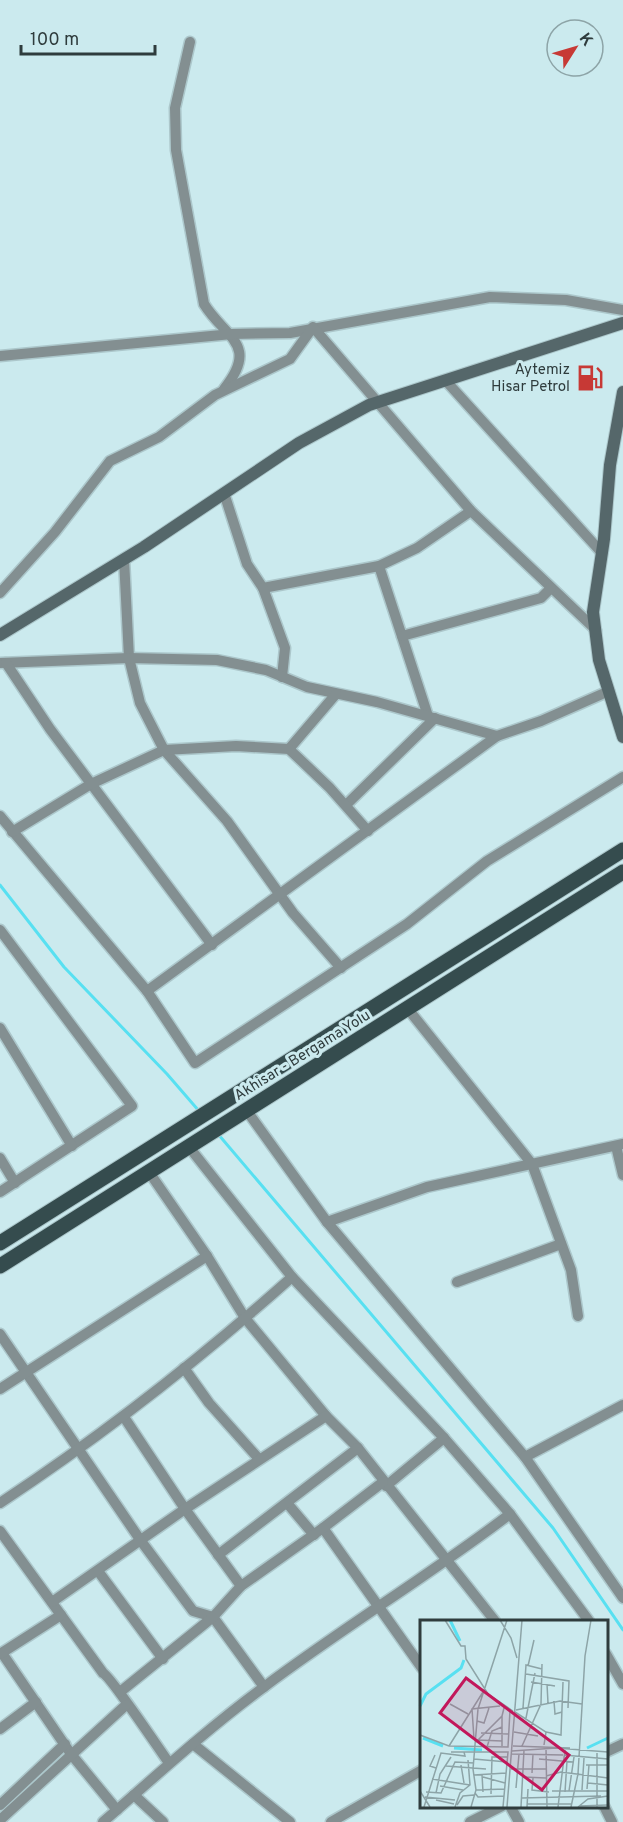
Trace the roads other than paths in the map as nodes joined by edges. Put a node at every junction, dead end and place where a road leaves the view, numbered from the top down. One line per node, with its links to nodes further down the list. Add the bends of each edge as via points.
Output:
1 (190, 42): 5 (street, via 175,108 176,150 204,304 212,318)
2 (623, 310): 4 (street, via 566,300 490,297)
3 (623, 323): 7 (street)
4 (313, 327): 5 (street, via 290,333); 9 (street, via 290,359); 10 (street)
5 (231, 334): 6 (street); 9 (street, via 240,359 234,376)
6 (0, 356)
7 (446, 381): 10 (street); 13 (street)
8 (623, 392): 13 (street, via 610,465)
9 (220, 393): 18 (street, via 159,436 110,461 55,532)
10 (380, 402): 11 (street, via 299,443); 12 (street)
11 (225, 493): 14 (street); 16 (street, via 248,564)
12 (471, 511): 15 (street, via 417,548); 17 (street)
13 (602, 553): 19 (street, via 593,612)
14 (124, 559): 20 (street); 22 (street)
15 (379, 566): 16 (street); 21 (street)
16 (263, 588): 24 (street, via 285,648)
17 (551, 588): 19 (street); 21 (street, via 542,598)
18 (0, 593)
19 (596, 630): 25 (street, via 599,660)
20 (0, 635)
21 (402, 636): 27 (street)
22 (129, 658): 23 (street); 24 (street, via 217,660); 31 (street, via 140,703)
23 (3, 663): 33 (street)
24 (282, 677): 26 (street)
25 (609, 692): 28 (street); 29 (street)
26 (336, 694): 27 (street); 30 (street)
27 (431, 717): 28 (street); 34 (street)
28 (497, 736): 36 (street)
29 (623, 737)
30 (289, 749): 31 (street, via 236,746); 34 (street)
31 (164, 750): 33 (street); 40 (street, via 227,821)
32 (623, 777): 43 (street, via 487,861 407,924)
33 (91, 784): 37 (street); 42 (street)
34 (346, 806): 36 (street)
35 (0, 816): 37 (street)
36 (368, 831): 40 (street)
37 (12, 832): 44 (street)
38 (623, 850): 58 (main road, Akhisar - Bergama Yolu)
39 (623, 872): 45 (main road, Akhisar - Bergama Yolu)
40 (279, 893): 42 (street); 43 (street)
41 (0, 930): 49 (street, via 132,1106)
42 (212, 945): 44 (street)
43 (342, 968): 44 (street, via 195,1063)
44 (147, 991)
45 (408, 1009): 47 (main road, Akhisar - Bergama Yolu); 52 (street)
46 (0, 1028): 49 (street)
47 (241, 1115): 50 (main road, Akhisar - Bergama Yolu); 57 (street)
48 (619, 1145): 52 (street); 54 (street)
49 (72, 1146): 55 (street)
50 (189, 1147): 53 (main road, Akhisar - Bergama Yolu); 62 (street)
51 (0, 1158): 55 (street)
52 (532, 1164): 57 (street, via 427,1187); 59 (street)
53 (149, 1172): 60 (street); 61 (main road, Akhisar - Bergama Yolu)
54 (623, 1175)
55 (15, 1183): 56 (street)
56 (0, 1192)
57 (327, 1222): 76 (street)
58 (0, 1244)
59 (561, 1244): 63 (street); 64 (street)
60 (207, 1256): 65 (street); 68 (street)
61 (0, 1266)
62 (292, 1276): 65 (street); 73 (street)
63 (457, 1282)
64 (578, 1316)
65 (245, 1318): 67 (street); 71 (street)
66 (0, 1334): 68 (street)
67 (184, 1368): 72 (street); 77 (street)
68 (25, 1373): 69 (street); 75 (street)
69 (0, 1389)
70 (623, 1405): 76 (street)
71 (326, 1416): 74 (street); 77 (street)
72 (124, 1417): 75 (street); 81 (street)
73 (444, 1437): 78 (street); 82 (street)
74 (358, 1448): 78 (street); 80 (street)
75 (79, 1452): 79 (street); 85 (street)
76 (525, 1457): 90 (street)
77 (259, 1459): 81 (street)
78 (385, 1484): 84 (street); 87 (street)
79 (0, 1503)
80 (287, 1503): 84 (street); 86 (street)
81 (185, 1509): 85 (street); 86 (street)
82 (510, 1514): 87 (street); 96 (street)
83 (0, 1531): 91 (street)
84 (319, 1531): 89 (street); 92 (street)
85 (141, 1541): 88 (street); 94 (street, via 193,1611)
86 (218, 1555): 89 (street)
87 (448, 1561): 92 (street); 95 (street)
88 (98, 1571): 91 (street); 99 (street)
89 (241, 1586): 94 (street)
90 (623, 1598)
91 (52, 1602): 93 (street)
92 (380, 1608): 100 (street); 102 (street)
93 (61, 1615): 97 (street); 103 (street)
94 (213, 1617): 99 (street); 102 (street)
95 (494, 1620)
96 (588, 1620)
97 (1, 1653): 104 (street)
98 (608, 1658): 101 (street)
99 (163, 1659): 103 (street)
100 (420, 1665)
101 (623, 1684)
102 (264, 1687): 108 (street)
103 (120, 1692): 105 (street)
104 (36, 1702): 106 (street); 107 (street)
105 (126, 1705): 111 (street); 112 (street)
106 (0, 1729)
107 (65, 1744): 111 (street); 115 (street)
108 (193, 1744): 112 (street); 123 (street)
109 (623, 1744): 110 (street)
110 (608, 1751)
111 (71, 1754): 119 (street); 120 (street)
112 (169, 1763): 114 (street)
113 (420, 1771): 124 (street)
114 (134, 1795): 119 (street); 122 (street)
115 (0, 1805)
116 (500, 1807): 125 (street)
117 (511, 1807): 126 (street)
118 (604, 1807): 127 (street)
119 (117, 1810): 121 (street)
120 (0, 1820)
121 (103, 1822)
122 (164, 1822)
123 (291, 1822)
124 (331, 1822)
125 (470, 1822)
126 (519, 1822)
127 (612, 1822)

